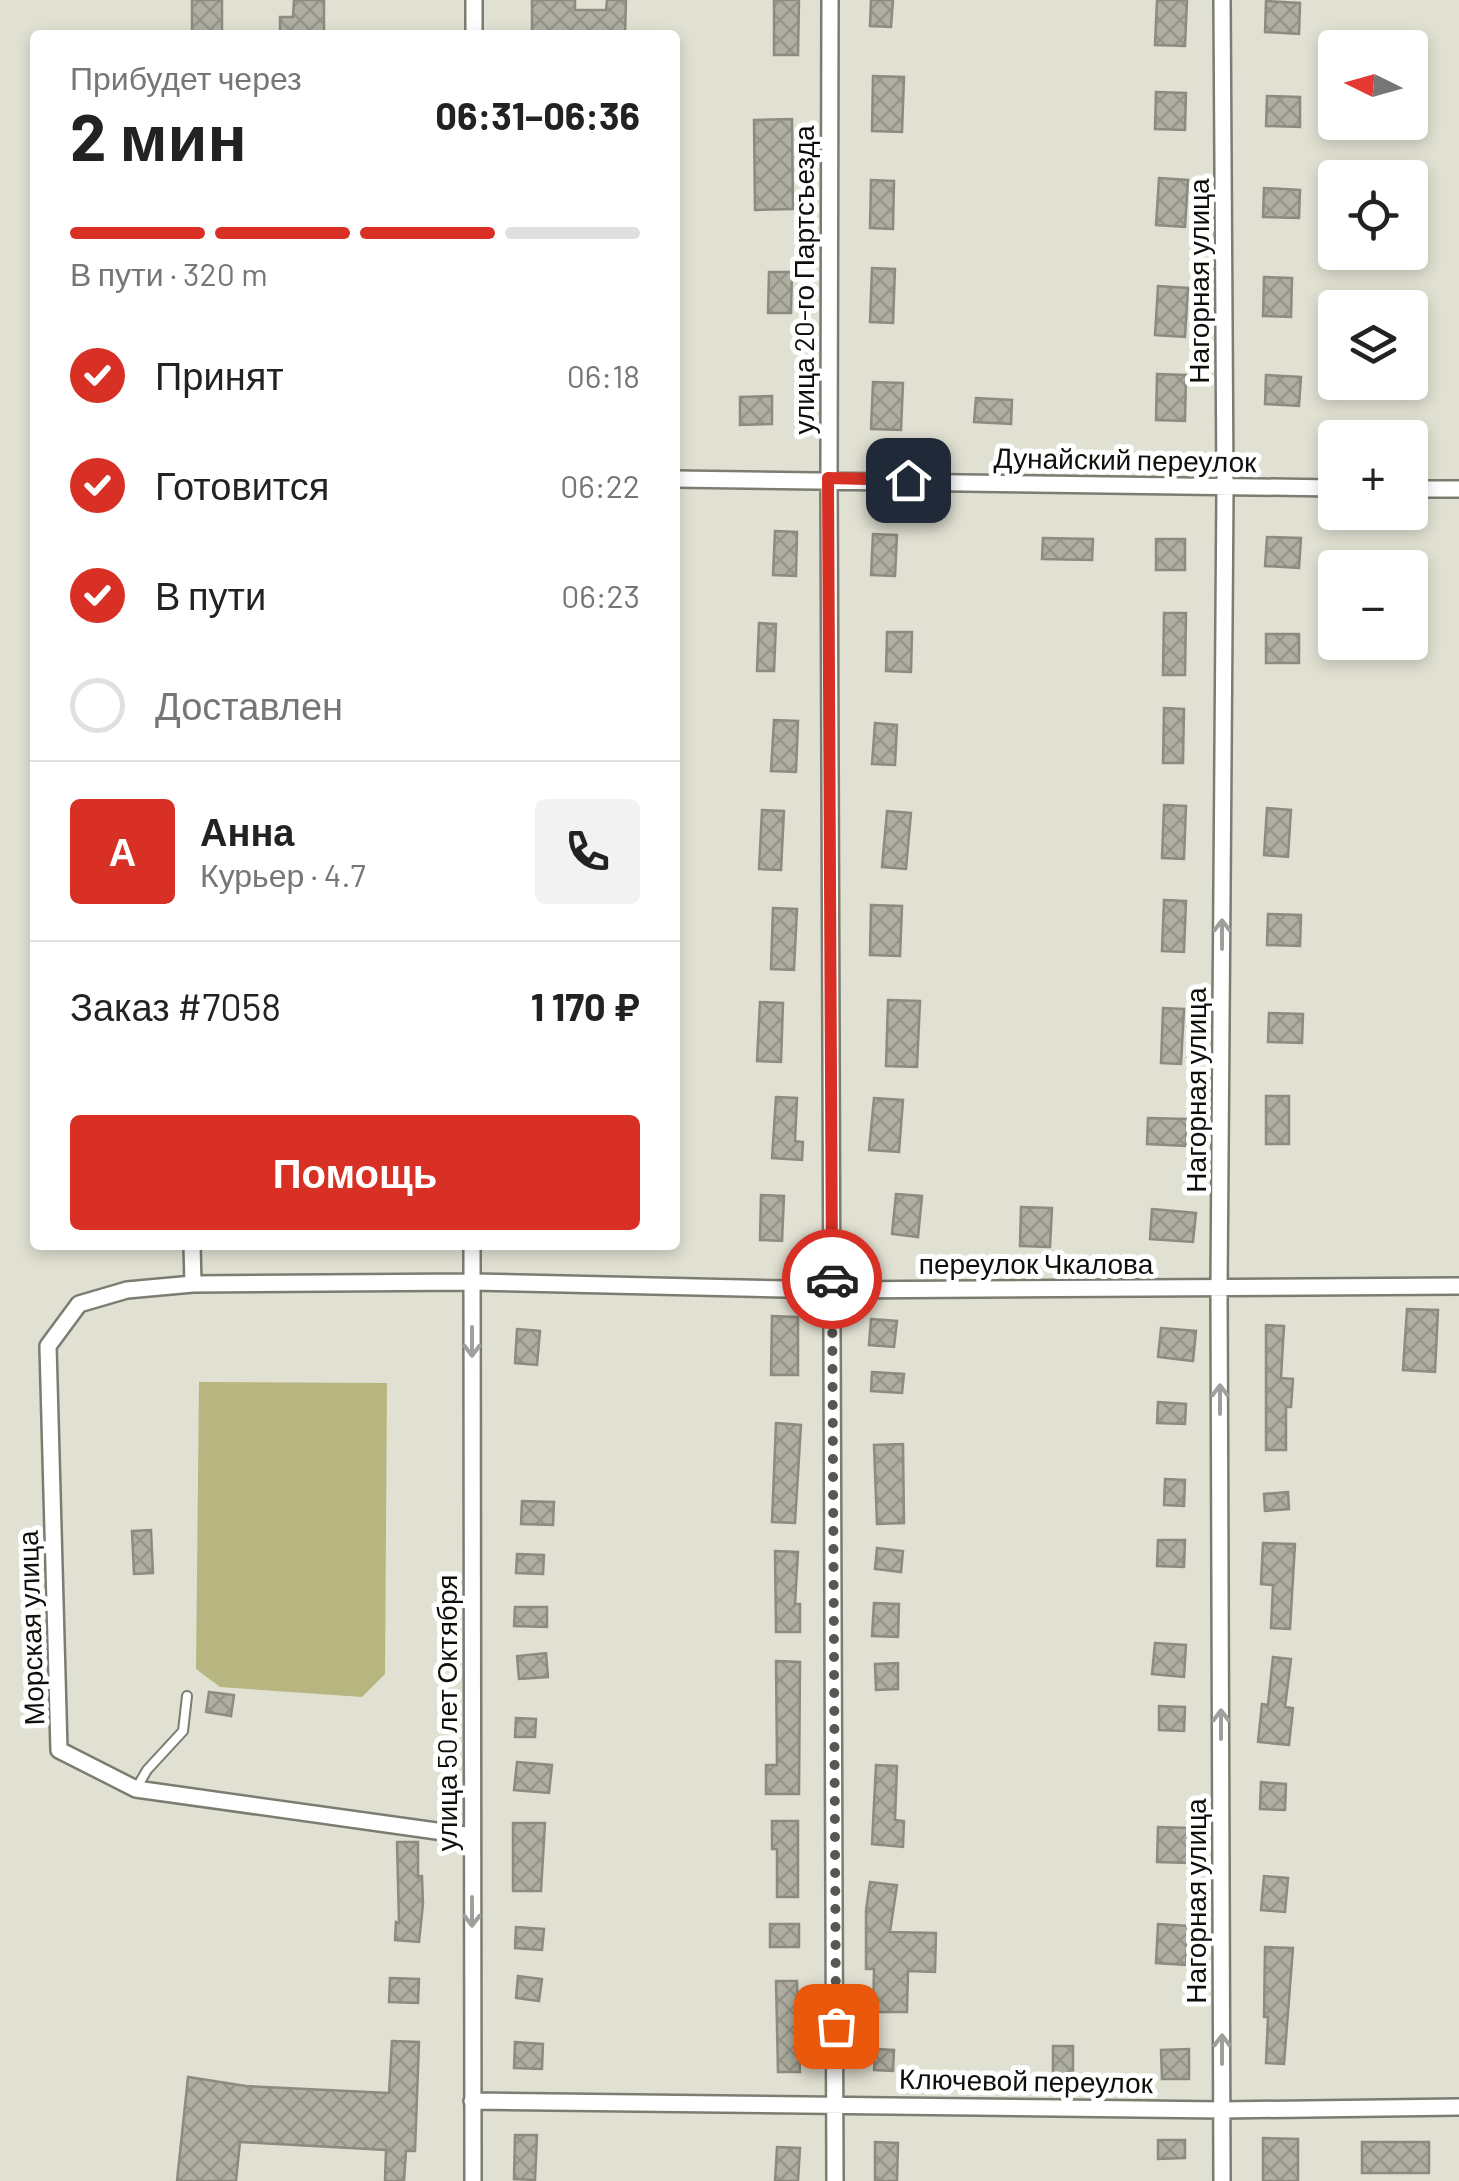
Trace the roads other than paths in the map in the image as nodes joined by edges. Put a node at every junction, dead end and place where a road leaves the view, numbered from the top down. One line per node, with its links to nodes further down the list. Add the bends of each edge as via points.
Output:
1 (474, 0): 4 (street)
2 (830, 0): 5 (street, улица 20-го Партсъезда)
3 (1222, 0): 7 (street, Нагорная улица)
4 (474, 30)
5 (828, 478): 6 (street, Дунайский переулок); 7 (street, Дунайский переулок); 17 (street, улица 20-го Партсъезда)
6 (680, 479)
7 (1226, 488): 8 (street, Дунайский переулок); 16 (street, Нагорная улица, one-way to 7)
8 (1318, 488)
9 (1428, 489): 10 (street)
10 (1459, 489)
11 (192, 1250): 14 (street)
12 (472, 1250): 13 (street, улица 50 лет Октября)
13 (472, 1282): 14 (street, переулок Чкалова); 17 (street, переулок Чкалова); 20 (street, улица 50 лет Октября, one-way to 20)
14 (193, 1284): 19 (street, Морская улица, via 127,1290 79,1304 48,1346 59,1750)
15 (1459, 1286): 16 (street, переулок Чкалова)
16 (1219, 1288): 17 (street, переулок Чкалова); 24 (street, Нагорная улица, one-way to 16)
17 (832, 1290): 22 (street, улица 20-го Партсъезда)
18 (187, 1696): 19 (lane, via 183,1731)
19 (136, 1789): 20 (street, Морская улица)
20 (472, 1836): 21 (street, улица 50 лет Октября, one-way to 21)
21 (472, 2101): 22 (street, Ключевой переулок); 25 (street, улица 50 лет Октября)
22 (836, 2103): 24 (street, Ключевой переулок); 26 (street, улица 20-го Партсъезда)
23 (1459, 2107): 24 (street, Ключевой переулок)
24 (1222, 2110): 27 (street, Нагорная улица)
25 (472, 2181)
26 (835, 2181)
27 (1222, 2181)

